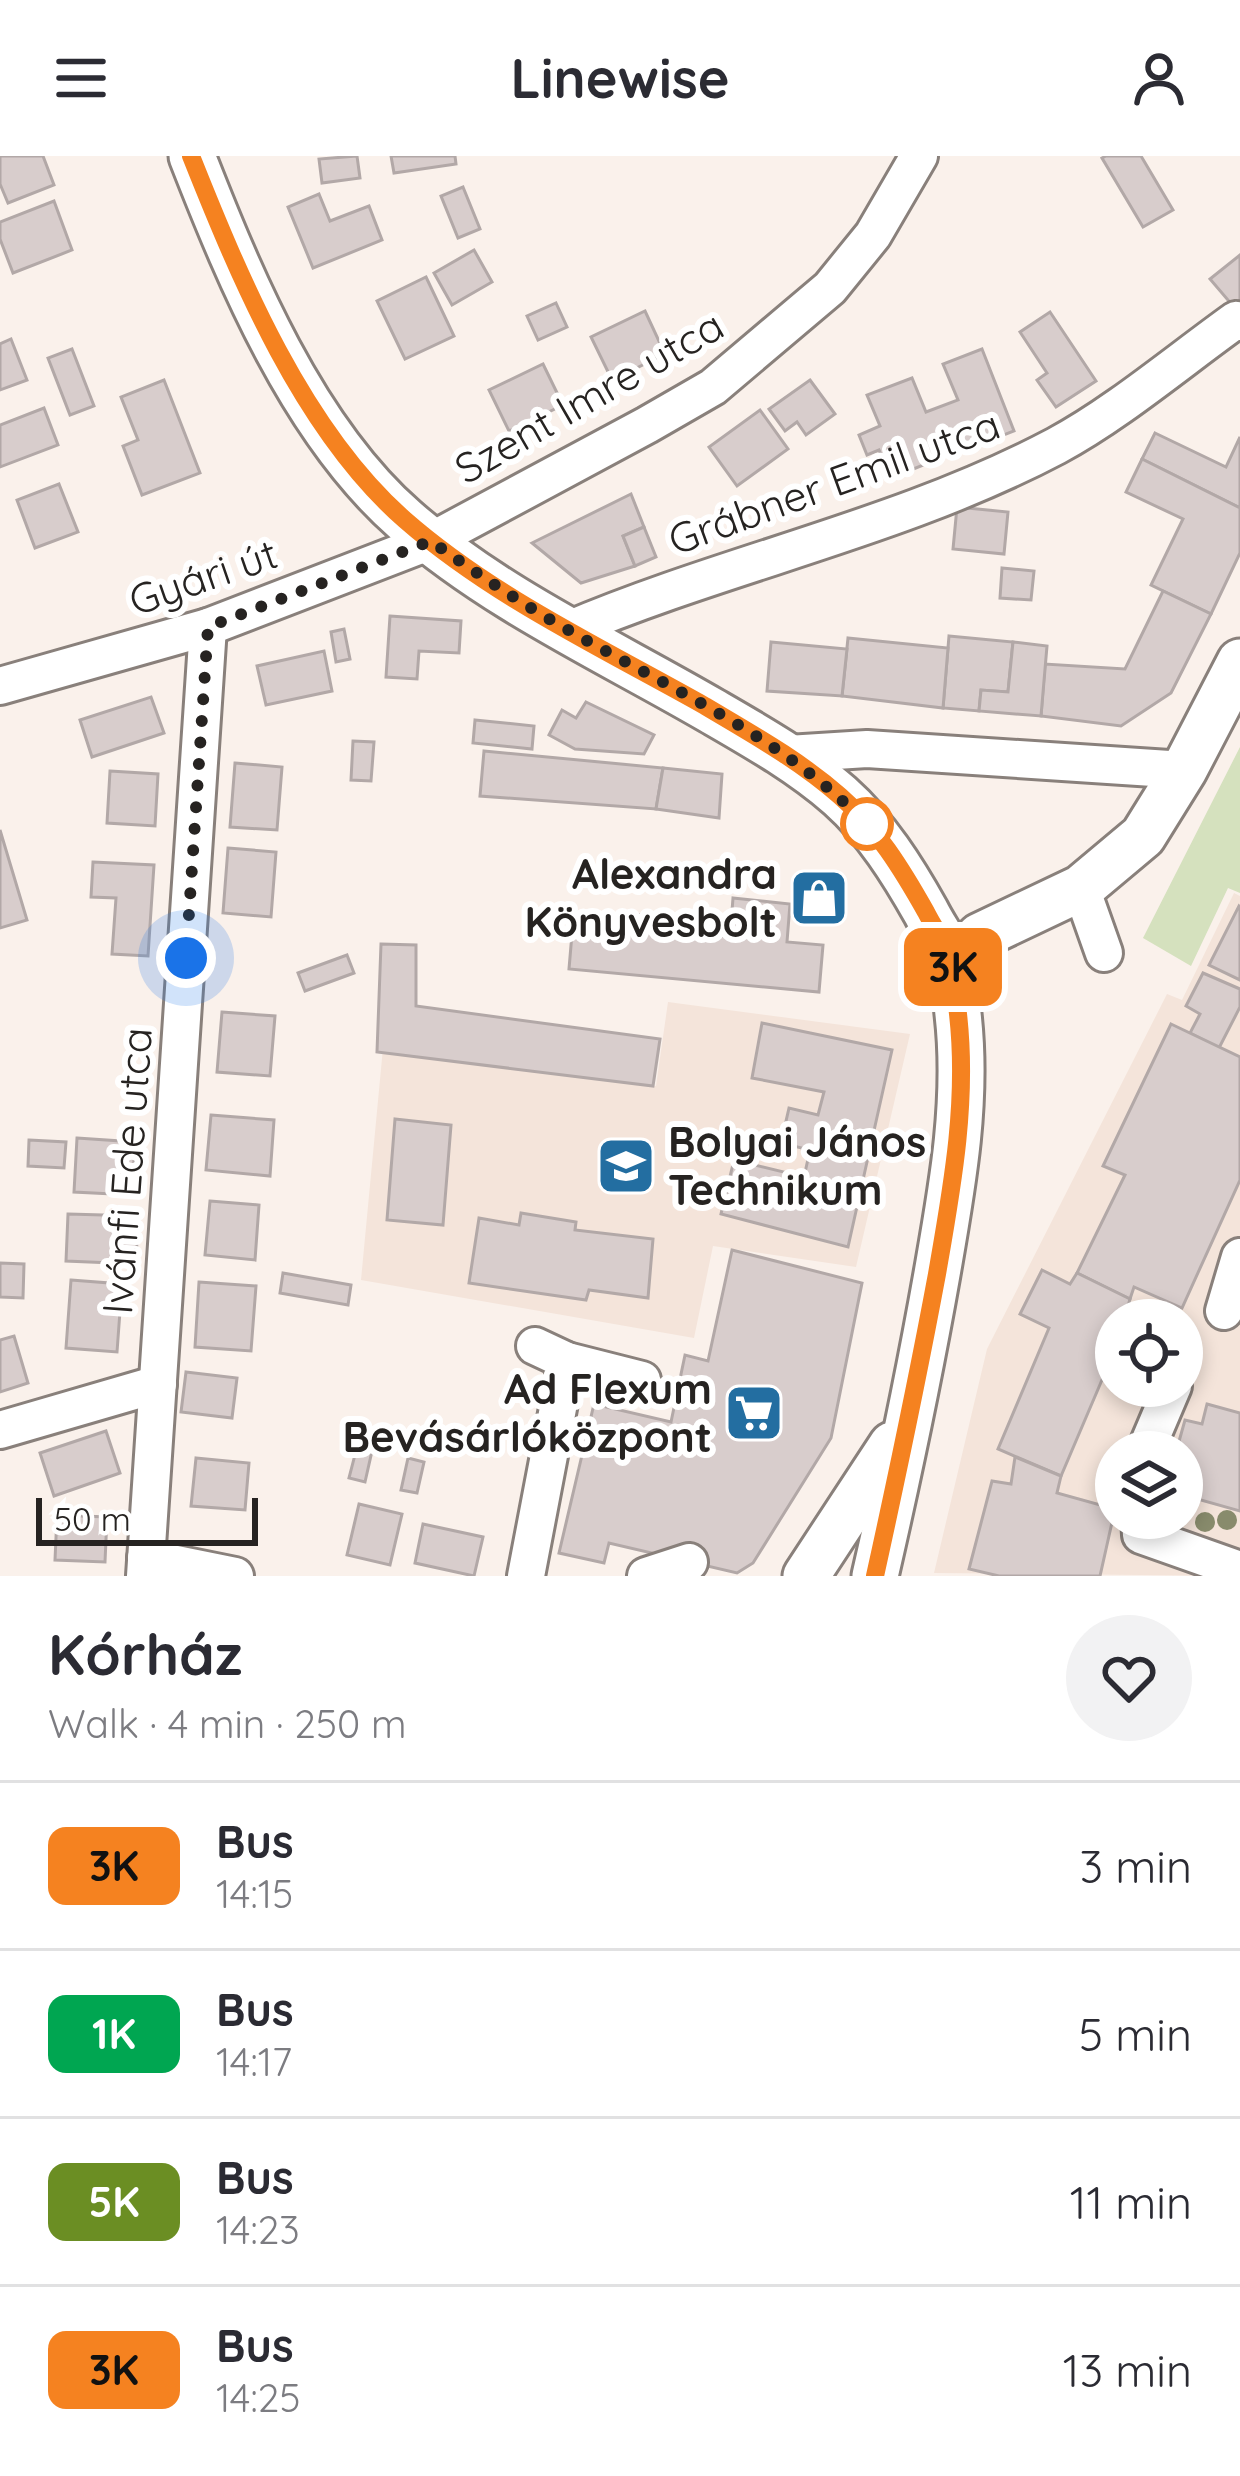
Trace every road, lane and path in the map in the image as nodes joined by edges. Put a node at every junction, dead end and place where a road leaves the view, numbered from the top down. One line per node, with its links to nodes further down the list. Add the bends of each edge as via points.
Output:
1 (192, 156): 4 (main road, via 230,252 330,434 387,504)
2 (919, 156): 4 (street, Szent Imre utca, via 830,288 712,387)
3 (1240, 322): 6 (street, Grábner Emil utca, via 1058,445 908,512)
4 (431, 541): 5 (street, Gyári út); 6 (main road)
5 (208, 627): 8 (street, Gyári út); 17 (street, Ivánfi Ede utca)
6 (568, 630): 9 (main road)
7 (1240, 662): 10 (main road)
8 (0, 686)
9 (788, 754): 10 (street, via 867,749); 13 (main road, via 875,833)
10 (1184, 770): 11 (main road, via 1143,836)
11 (1082, 889): 12 (street); 13 (main road, via 980,936)
12 (1104, 953)
13 (953, 962): 18 (main road, via 962,1103)
14 (1240, 1257): 15 (street)
15 (1225, 1311)
16 (642, 1380): 25 (street, via 551,1353)
17 (158, 1384): 19 (street); 22 (street, Ivánfi Ede utca)
18 (912, 1411): 29 (main road); 30 (main road)
19 (0, 1430)
20 (1153, 1539): 23 (street)
21 (689, 1562): 28 (street)
22 (145, 1567): 24 (street)
23 (1240, 1570)
24 (236, 1576)
25 (526, 1576)
26 (552, 1576): 27 (street)
27 (562, 1576)
28 (646, 1576)
29 (806, 1576)
30 (875, 1576)

